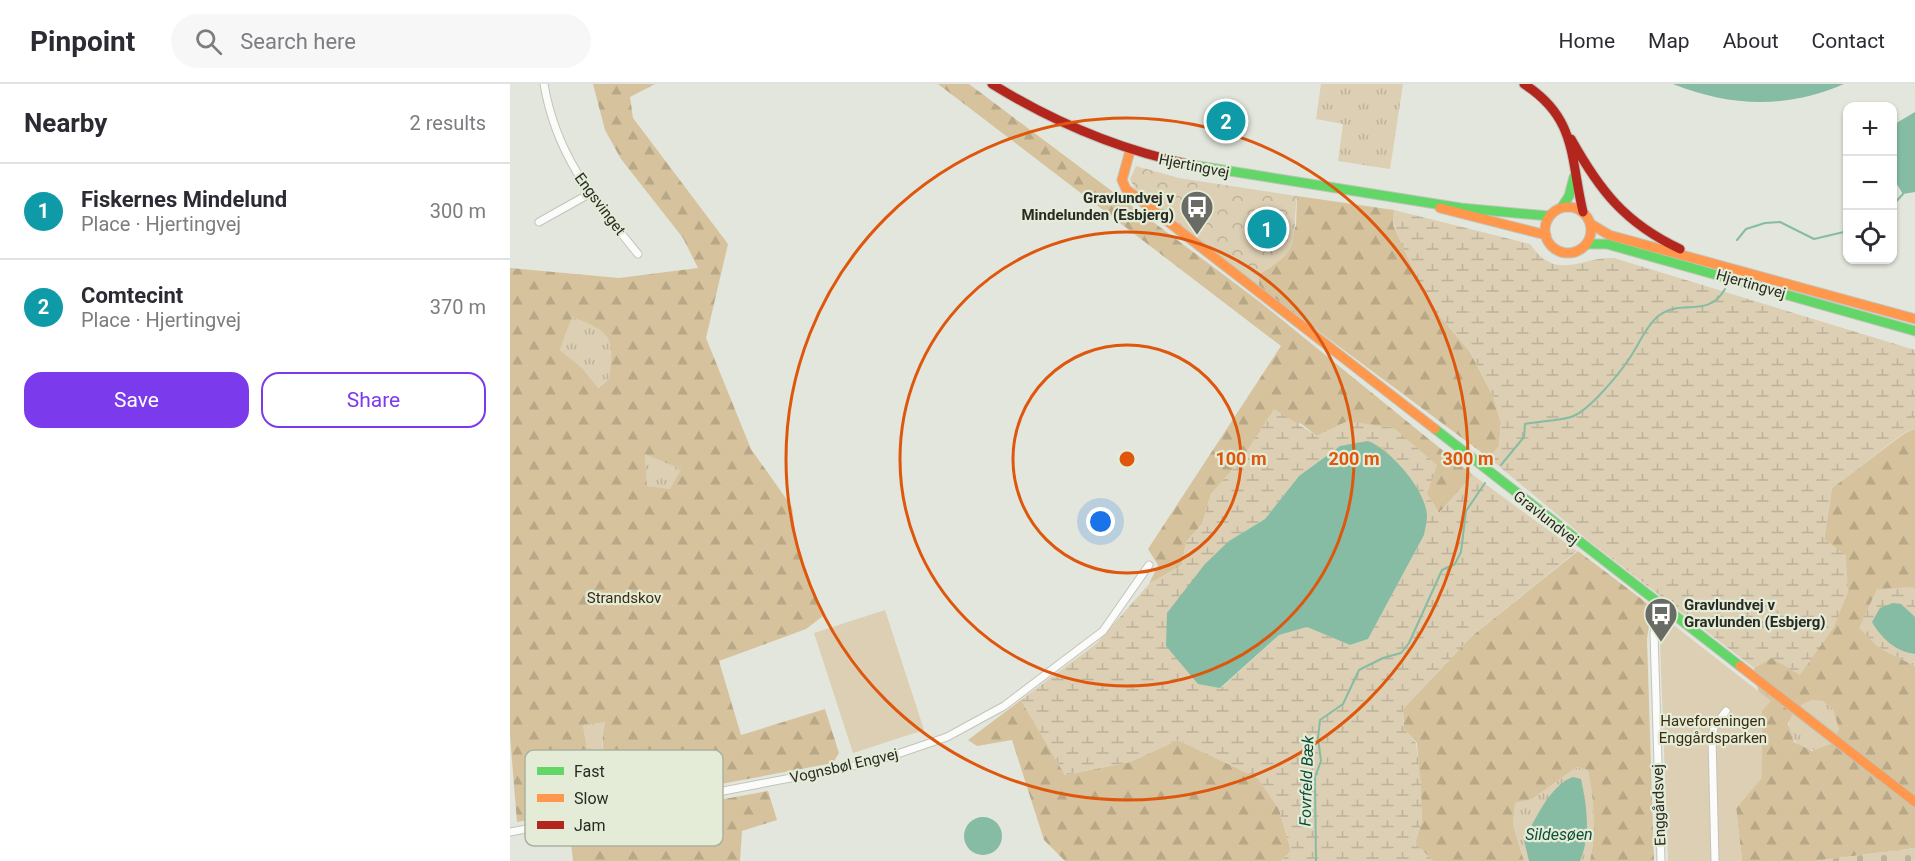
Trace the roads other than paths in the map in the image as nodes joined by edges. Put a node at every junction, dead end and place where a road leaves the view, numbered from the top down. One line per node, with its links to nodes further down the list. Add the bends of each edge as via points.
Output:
1 (544, 84): 7 (street, Engsvinget, via 554,126 569,162)
2 (992, 84): 5 (main road, Hjertingvej, via 1055,119)
3 (1524, 84): 4 (main road, via 1548,102)
4 (1571, 139): 6 (main road); 17 (main road, via 1599,187 1633,224 1669,244)
5 (1130, 151): 8 (main road, Hjertingvej, via 1200,169); 21 (main road, Gravlundvej, via 1122,180 1126,189)
6 (1575, 172): 9 (main road); 10 (main road)
7 (589, 194): 12 (street); 16 (street, Engsvinget)
8 (1412, 200): 11 (main road, Hjertingvej); 14 (main road, Hjertingvej)
9 (1562, 207): 10 (main road); 11 (main road)
10 (1582, 212): 13 (main road)
11 (1549, 216): 14 (main road)
12 (539, 222)
13 (1590, 224): 15 (main road); 17 (main road, Hjertingvej, via 1609,235)
14 (1546, 235): 15 (main road, via 1560,251 1574,252)
15 (1587, 244): 19 (main road, Hjertingvej, via 1607,244)
16 (638, 254)
17 (1750, 273): 18 (main road, Hjertingvej)
18 (1915, 319)
19 (1915, 330)
20 (1149, 566): 23 (street, Vognsbøl Engvej, via 1103,631 1005,706 947,737 874,762)
21 (1661, 607): 24 (main road, Gravlundvej); 27 (street, Enggårdsvej, via 1654,633)
22 (1726, 711): 28 (street, via 1714,727 1712,738)
23 (723, 791)
24 (1915, 802)
25 (525, 829): 26 (street, Vognsbøl Engvej)
26 (510, 832)
27 (1661, 861)
28 (1715, 861)

